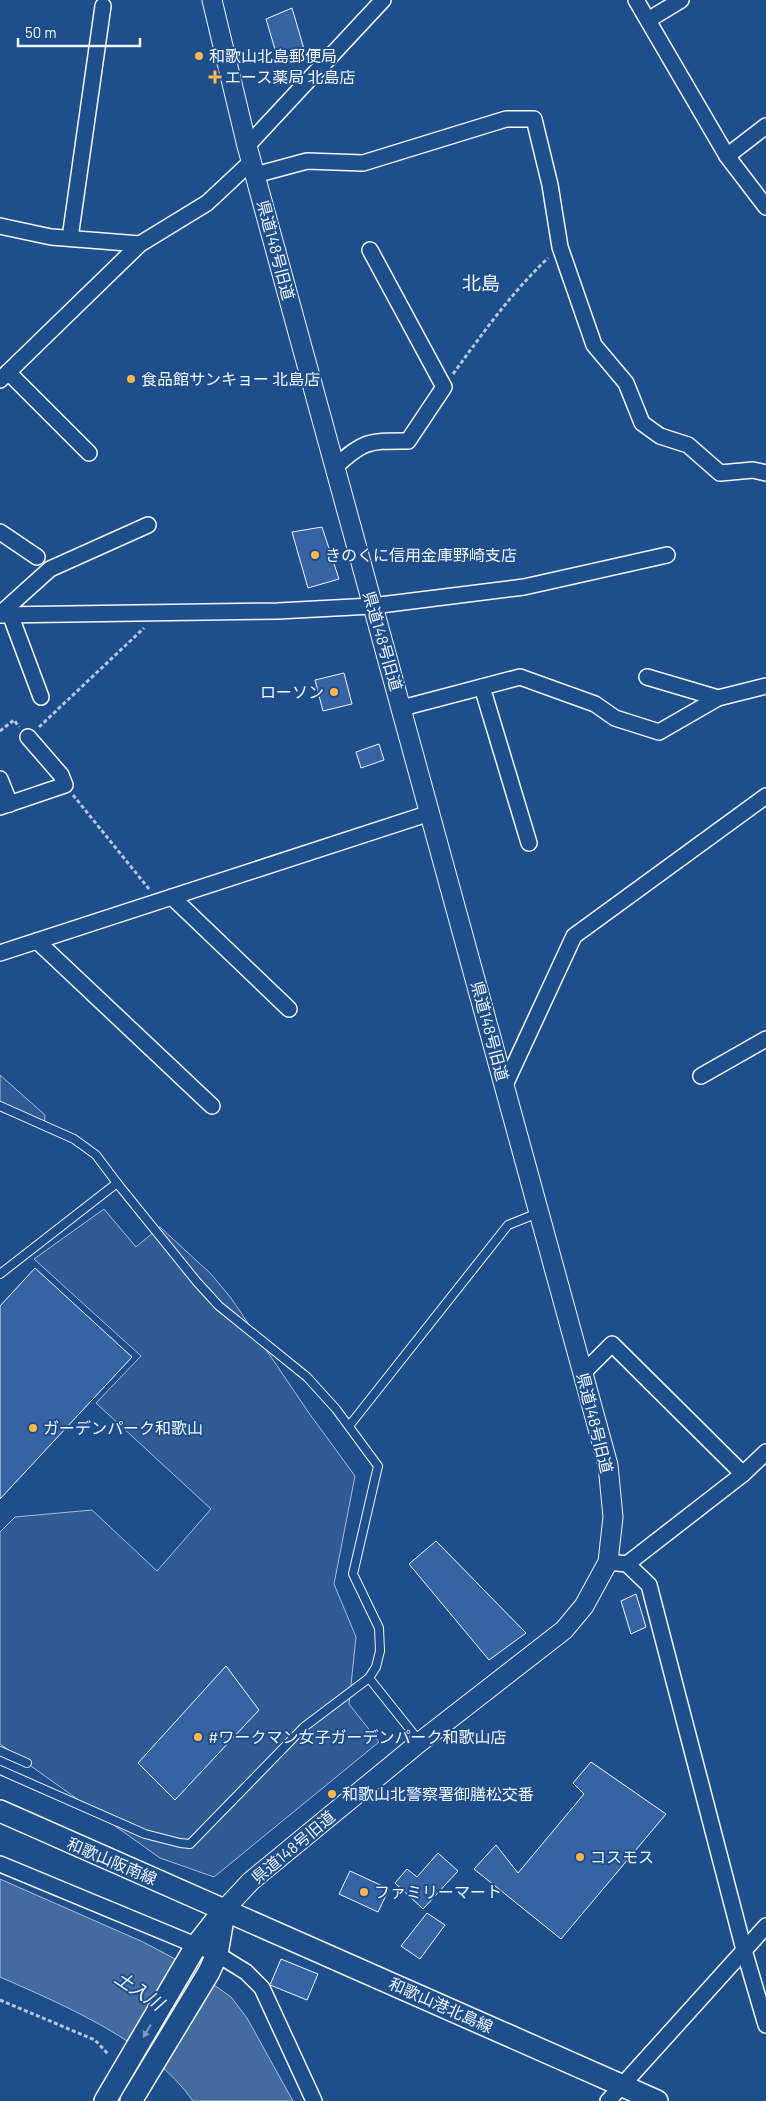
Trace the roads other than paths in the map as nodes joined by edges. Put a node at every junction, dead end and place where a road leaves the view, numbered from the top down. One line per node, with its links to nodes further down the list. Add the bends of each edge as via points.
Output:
1 (212, 0): 9 (street, 県道148号旧道)
2 (383, 0): 9 (street)
3 (636, 0): 6 (street)
4 (681, 0): 6 (street)
5 (103, 6): 12 (street)
6 (648, 20): 8 (street)
7 (766, 126): 8 (street)
8 (727, 156): 10 (street)
9 (251, 161): 13 (street, via 208,203); 17 (street, 県道148号旧道); 18 (street, via 363,163 506,119 534,119 550,185 560,247 594,345 626,383 642,423 660,436 688,445 720,473 753,470)
10 (766, 206)
11 (2, 229): 12 (street)
12 (70, 238): 13 (street)
13 (140, 244): 15 (street)
14 (370, 250): 17 (street, via 444,387 408,441 366,442)
15 (4, 376): 16 (street)
16 (89, 453)
17 (335, 467): 23 (street, 県道148号旧道)
18 (766, 473)
19 (148, 526): 24 (street, via 50,569)
20 (0, 532): 22 (street)
21 (667, 554): 23 (street, via 524,587)
22 (37, 557)
23 (372, 606): 24 (street, via 278,611); 30 (street, 県道148号旧道)
24 (3, 614): 28 (street)
25 (647, 677): 29 (street)
26 (766, 686): 29 (street)
27 (482, 687): 29 (street, via 520,678 596,704 615,718 659,732); 30 (street); 36 (street)
28 (41, 697)
29 (718, 698)
30 (402, 708): 35 (street, 県道148号旧道)
31 (28, 737): 34 (street, via 65,785)
32 (0, 779): 34 (street)
33 (766, 796): 43 (street, via 574,936)
34 (5, 806)
35 (430, 813): 37 (street); 43 (street, 県道148号旧道)
36 (530, 843)
37 (165, 899): 38 (street); 40 (street)
38 (37, 940): 39 (street); 45 (street)
39 (0, 953)
40 (289, 1008)
41 (766, 1039): 42 (street)
42 (701, 1076)
43 (505, 1085): 47 (street, 県道148号旧道)
44 (0, 1106): 46 (lane, via 74,1139 96,1155)
45 (212, 1106)
46 (117, 1183): 48 (lane); 50 (lane, via 197,1282 220,1306 307,1377)
47 (540, 1212): 49 (street, 県道148号旧道); 50 (lane, via 508,1225)
48 (0, 1274)
49 (583, 1373): 52 (street, via 612,1344); 53 (street, 県道148号旧道, via 608,1465 613,1517)
50 (349, 1426): 55 (lane, via 378,1466 353,1574 379,1628 380,1651)
51 (766, 1452): 52 (street)
52 (743, 1474): 54 (street)
53 (608, 1562): 54 (street); 56 (street, 県道148号旧道, via 584,1606 564,1630)
54 (627, 1564): 64 (street, via 649,1585)
55 (369, 1678): 56 (lane); 59 (lane, via 304,1727 190,1844 145,1834)
56 (420, 1742): 62 (street, 県道148号旧道, via 251,1881)
57 (0, 1752): 58 (lane)
58 (27, 1763)
59 (0, 1770)
60 (0, 1811): 62 (main road, 和歌山阪南線)
61 (0, 1864): 65 (street)
62 (224, 1910): 65 (main road); 66 (main road); 68 (main road, 和歌山港北島線)
63 (766, 1926): 64 (street)
64 (744, 1950): 67 (street); 68 (street)
65 (193, 1952): 66 (street); 70 (main road, one-way to 70, via 119,2058)
66 (213, 1963): 69 (main road, via 149,2072); 71 (street, via 246,1972 262,1988)
67 (766, 2025)
68 (615, 2093): 72 (main road, 和歌山港北島線)
69 (137, 2099)
70 (105, 2101)
71 (314, 2101)
72 (657, 2101)

